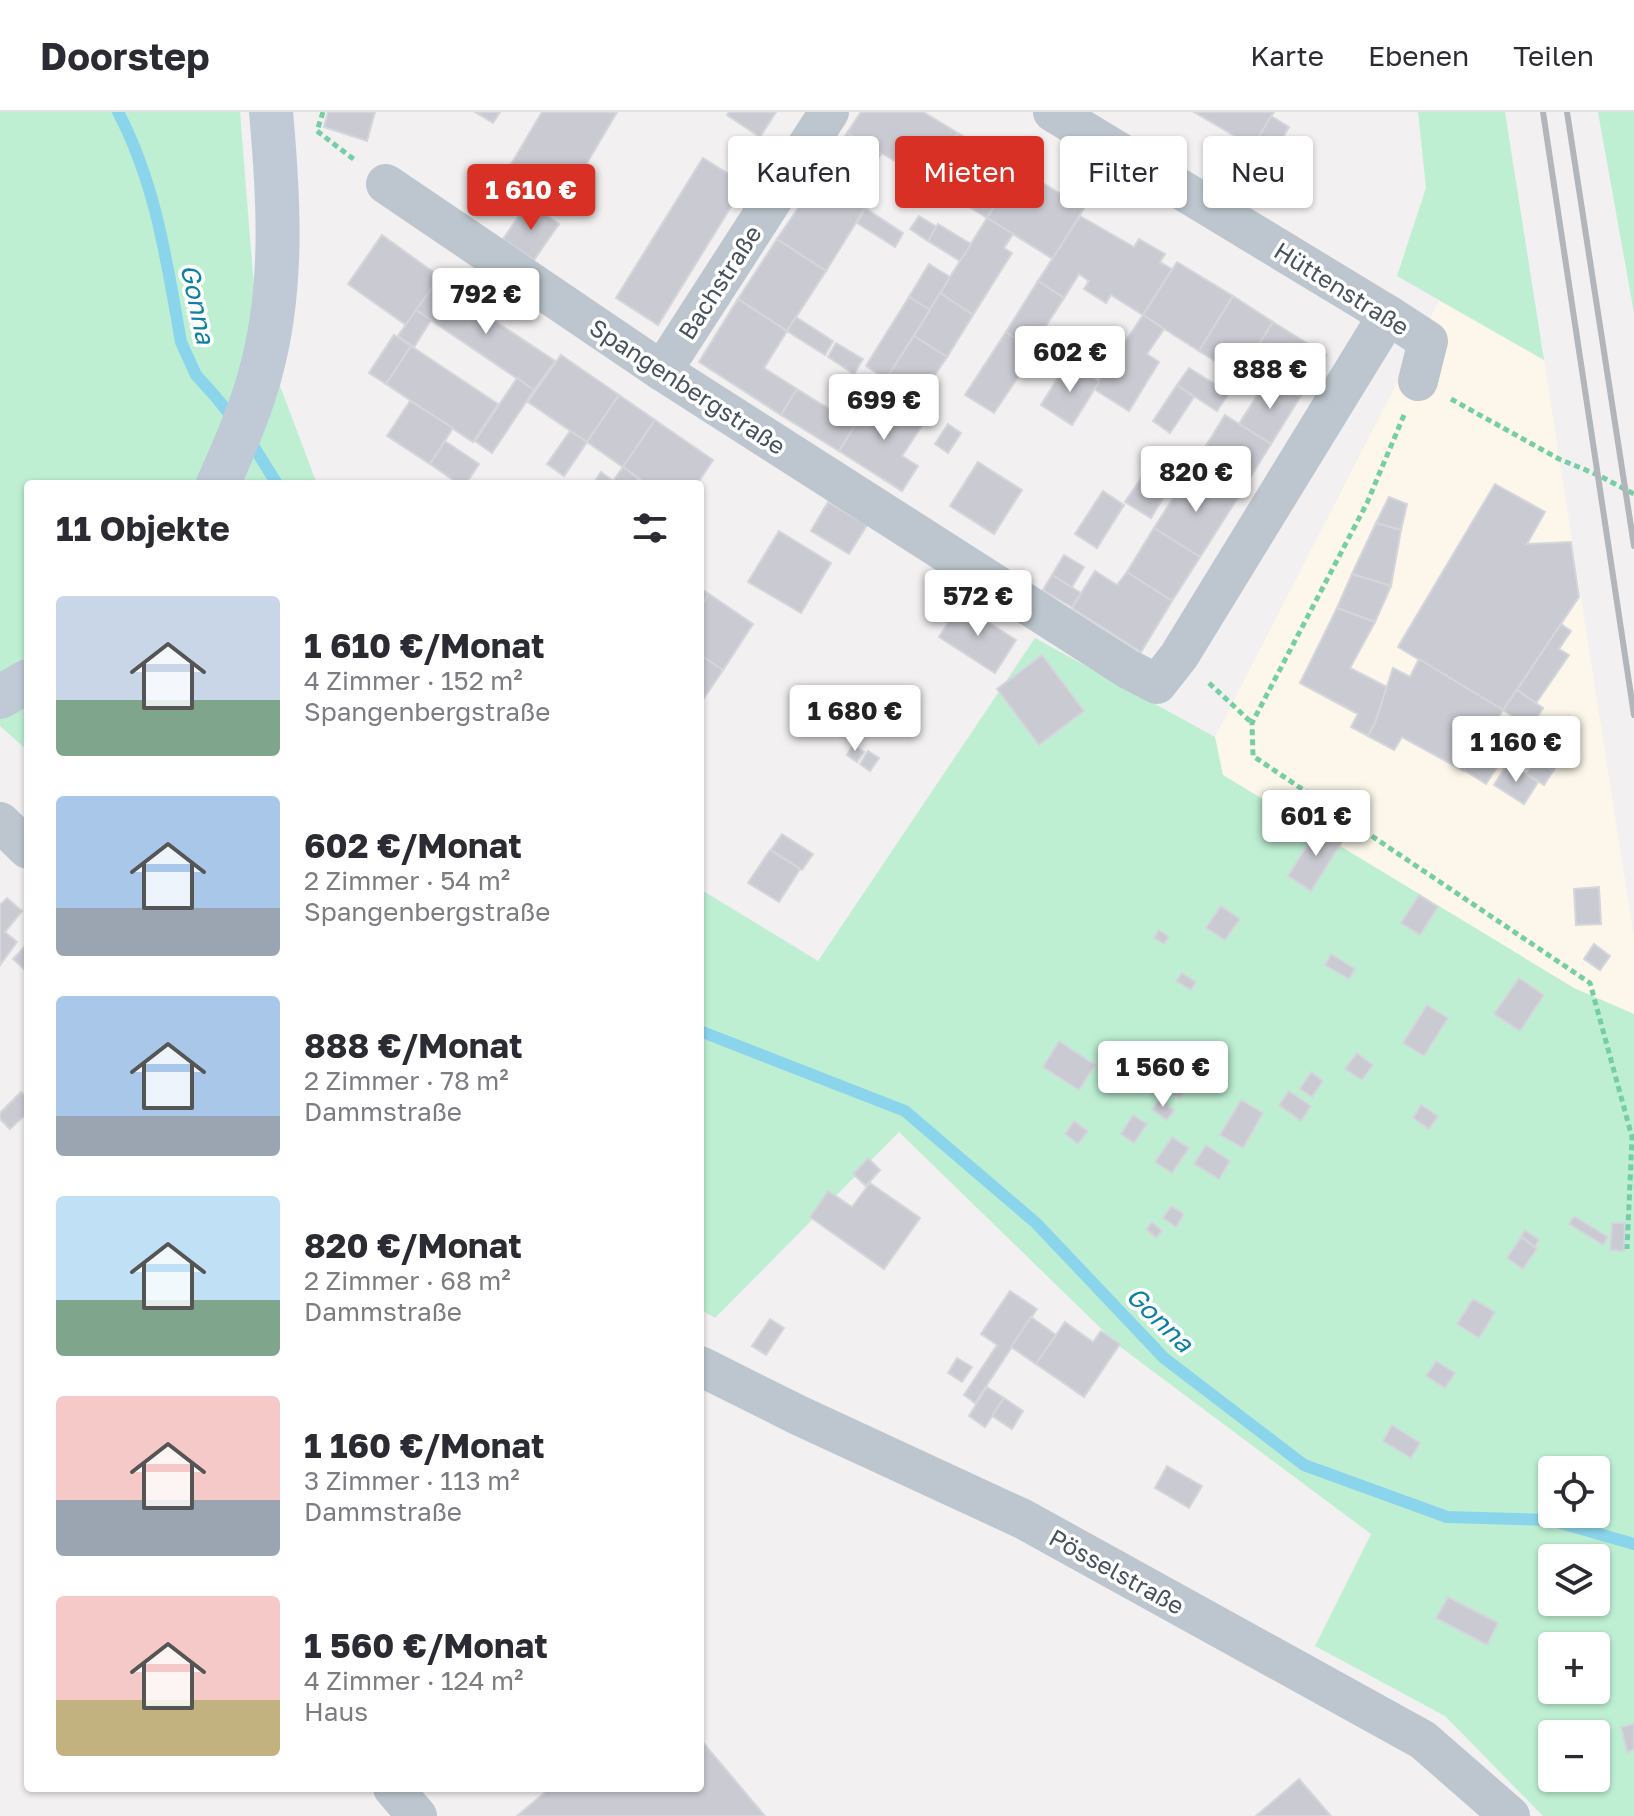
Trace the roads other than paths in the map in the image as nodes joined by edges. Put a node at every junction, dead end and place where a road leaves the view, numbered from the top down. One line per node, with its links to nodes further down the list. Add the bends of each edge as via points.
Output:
1 (271, 112): 8 (street, via 278,258 269,332 260,375)
2 (829, 112): 6 (street, Bachstraße)
3 (1053, 112): 5 (street, Hüttenstraße)
4 (386, 184): 6 (street, Spangenbergstraße)
5 (1388, 315): 6 (street, Spangenbergstraße, via 1168,670 1115,660); 7 (street, Hüttenstraße, via 1428,341)
6 (662, 371)
7 (1418, 381)
8 (226, 467)
9 (24, 683): 10 (street)
10 (0, 697)
11 (0, 822): 12 (street)
12 (24, 845)
13 (704, 1368): 16 (street, Pösselstraße, via 1023,1519 1423,1740)
14 (396, 1792): 15 (street)
15 (417, 1816)
16 (1510, 1816)

